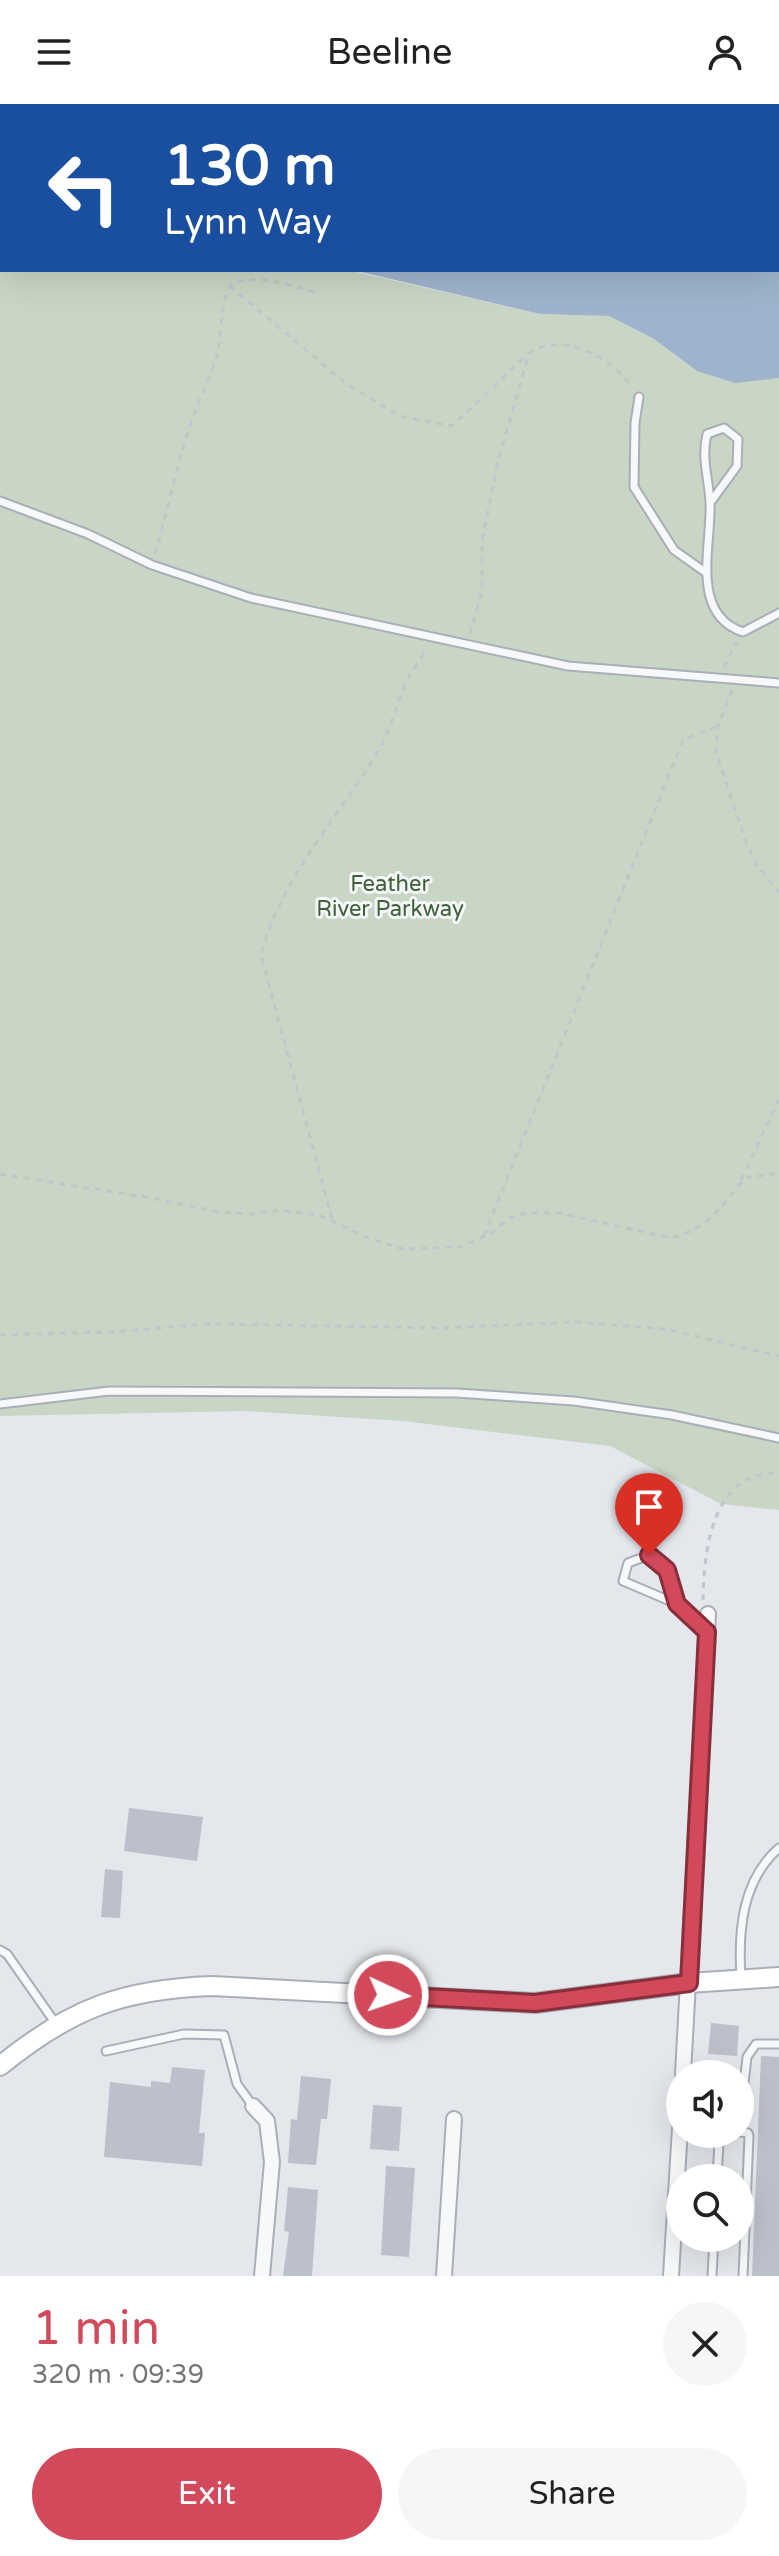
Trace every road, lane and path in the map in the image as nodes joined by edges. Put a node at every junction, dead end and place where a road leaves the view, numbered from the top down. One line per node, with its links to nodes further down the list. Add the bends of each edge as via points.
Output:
1 (230, 286): 2 (path, via 257,279); 3 (path, via 345,383 400,416 452,426); 7 (path, via 224,294 214,370 197,406)
2 (316, 292)
3 (529, 353): 4 (path, via 556,342 589,352 610,364); 12 (path, via 498,461 482,540 482,591)
4 (639, 397): 8 (lane, via 634,487 674,550)
5 (0, 501): 7 (lane)
6 (710, 503): 6 (lane, via 704,447 707,434 724,428 738,439 737,466); 8 (lane)
7 (152, 565): 11 (lane, via 251,598)
8 (705, 572): 10 (lane, via 721,618)
9 (779, 613): 10 (lane)
10 (743, 632): 13 (path)
11 (434, 638): 12 (lane); 22 (path, via 408,680 380,749 319,834 267,932 261,955)
12 (467, 646): 13 (lane, via 568,666)
13 (719, 678): 14 (lane)
14 (736, 679): 15 (lane); 16 (path)
15 (779, 683)
16 (718, 726): 17 (path, via 716,752 746,842); 23 (path, via 683,740)
17 (779, 892)
18 (779, 1100): 21 (path)
19 (779, 1173): 21 (path, via 745,1178)
20 (0, 1174): 22 (path, via 219,1212 281,1210)
21 (738, 1186): 23 (path, via 709,1222 671,1238 559,1213 509,1218)
22 (332, 1221): 23 (path, via 403,1249 461,1247)
23 (484, 1236)
24 (0, 1335): 25 (path, via 207,1324 442,1328 575,1322 666,1329)
25 (779, 1356)
26 (0, 1404): 27 (lane, via 109,1391 457,1393 574,1401)
27 (779, 1438)
28 (779, 1473): 30 (path, via 757,1472 733,1490 714,1521 704,1566 702,1605)
29 (677, 1604): 29 (lane, via 623,1581 628,1563 649,1555 667,1570); 31 (lane)
30 (708, 1614): 31 (street)
31 (707, 1632): 36 (street)
32 (779, 1848): 35 (lane, via 762,1864 748,1892 739,1951)
33 (0, 1950): 37 (lane)
34 (779, 1977): 35 (main road)
35 (741, 1979): 36 (main road)
36 (689, 1983): 37 (main road, via 535,2003 175,1987 97,2005); 40 (street)
37 (56, 2024): 42 (main road)
38 (779, 2044): 41 (lane, via 756,2044)
39 (106, 2051): 43 (lane, via 184,2034 224,2035 237,2084)
40 (684, 2060)
41 (746, 2060)
42 (0, 2066)
43 (253, 2106): 48 (street, via 267,2121 272,2162)
44 (454, 2119): 49 (street)
45 (679, 2148): 50 (street)
46 (748, 2148): 52 (lane)
47 (713, 2252): 51 (lane)
48 (262, 2276)
49 (444, 2276)
50 (671, 2276)
51 (712, 2276)
52 (743, 2276)

